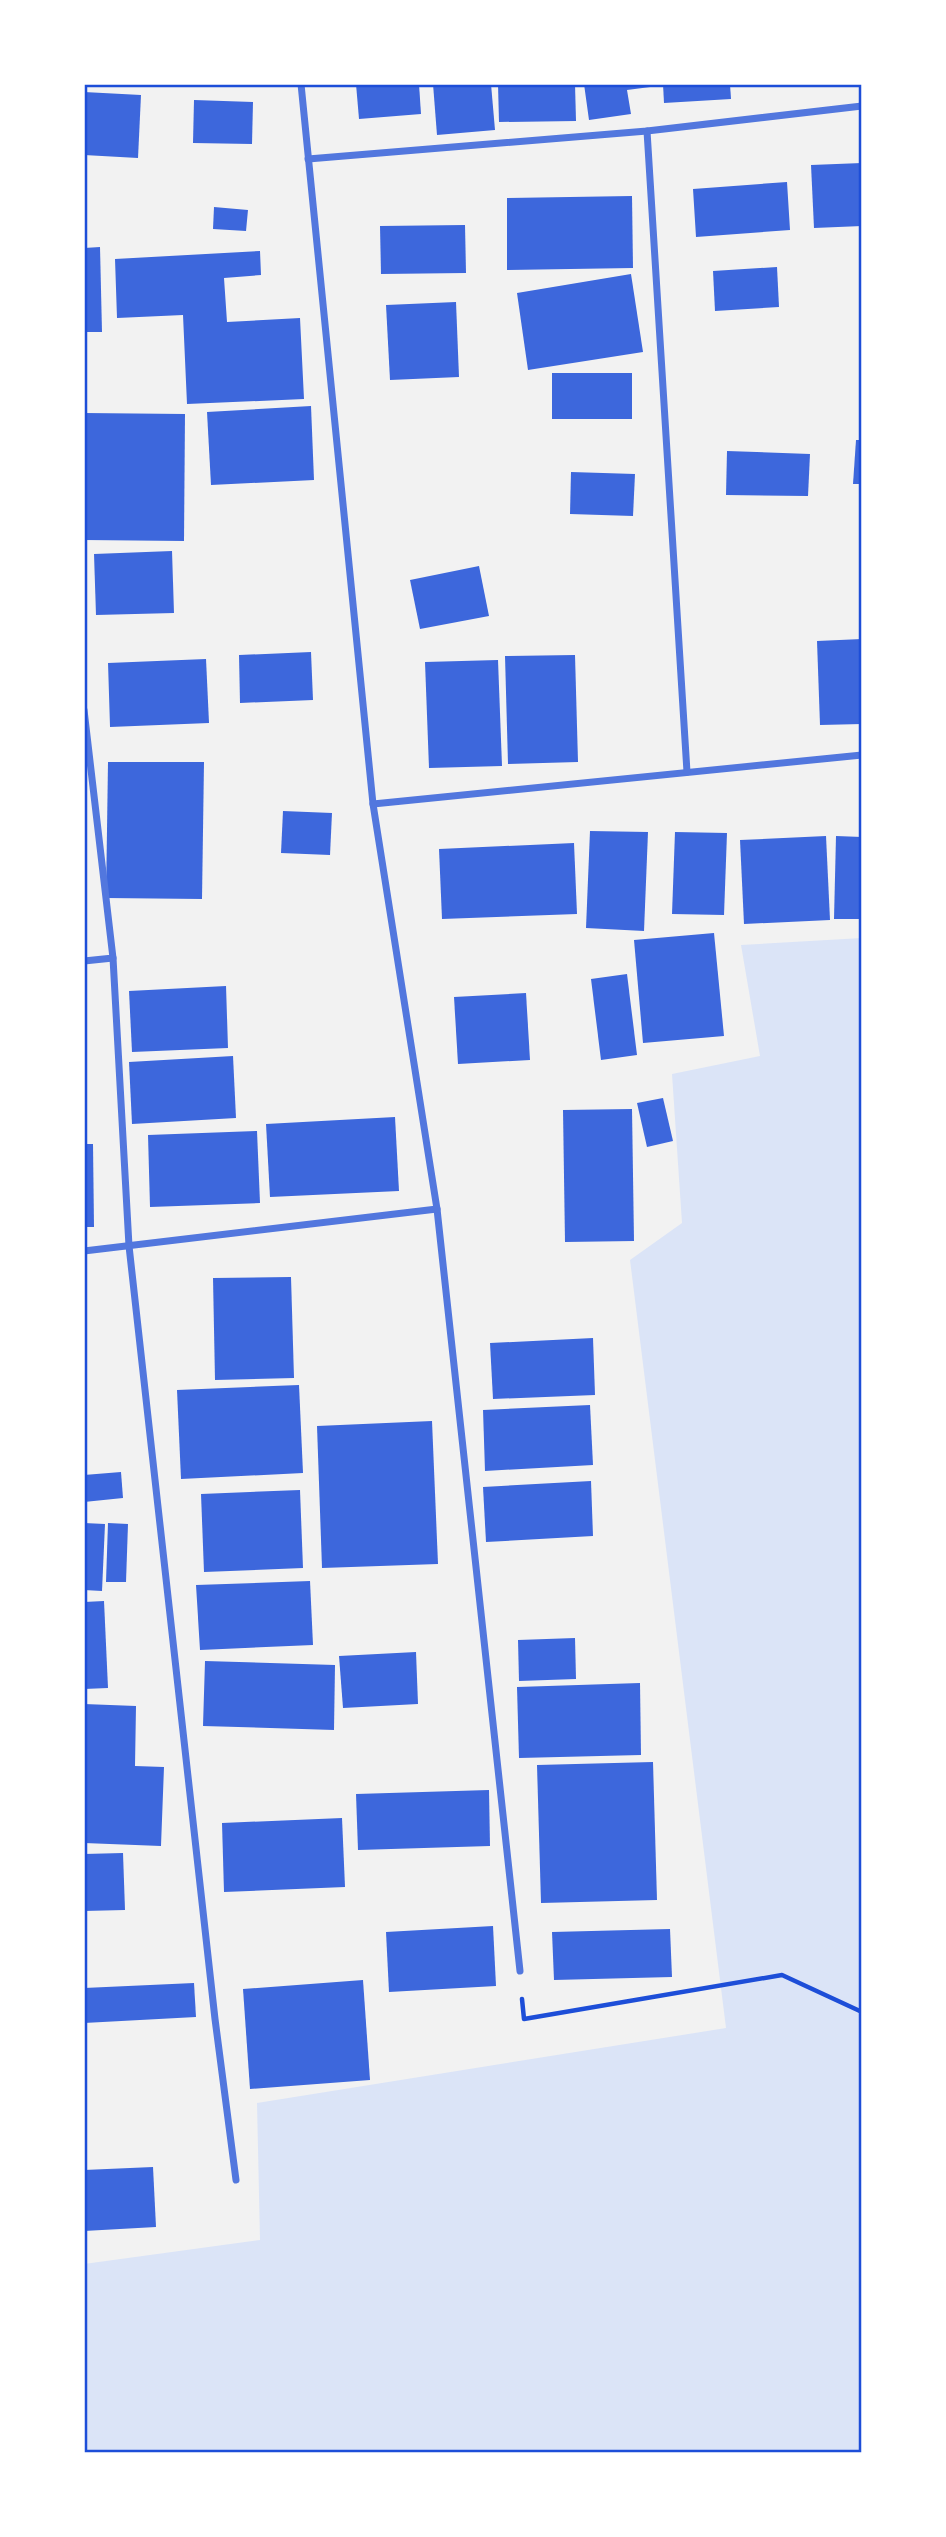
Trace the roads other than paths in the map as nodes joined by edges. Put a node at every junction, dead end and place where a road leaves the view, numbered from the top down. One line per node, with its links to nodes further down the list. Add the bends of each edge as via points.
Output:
1 (301, 84): 4 (street)
2 (862, 106): 3 (street)
3 (647, 131): 4 (street); 7 (street)
4 (309, 159): 8 (street)
5 (84, 710): 9 (street)
6 (862, 755): 7 (street)
7 (687, 772): 8 (street)
8 (373, 804): 11 (street)
9 (113, 958): 10 (street); 12 (street)
10 (84, 961)
11 (437, 1209): 12 (street); 14 (street)
12 (129, 1246): 13 (street); 15 (street)
13 (84, 1251)
14 (520, 1971)
15 (236, 2180)

